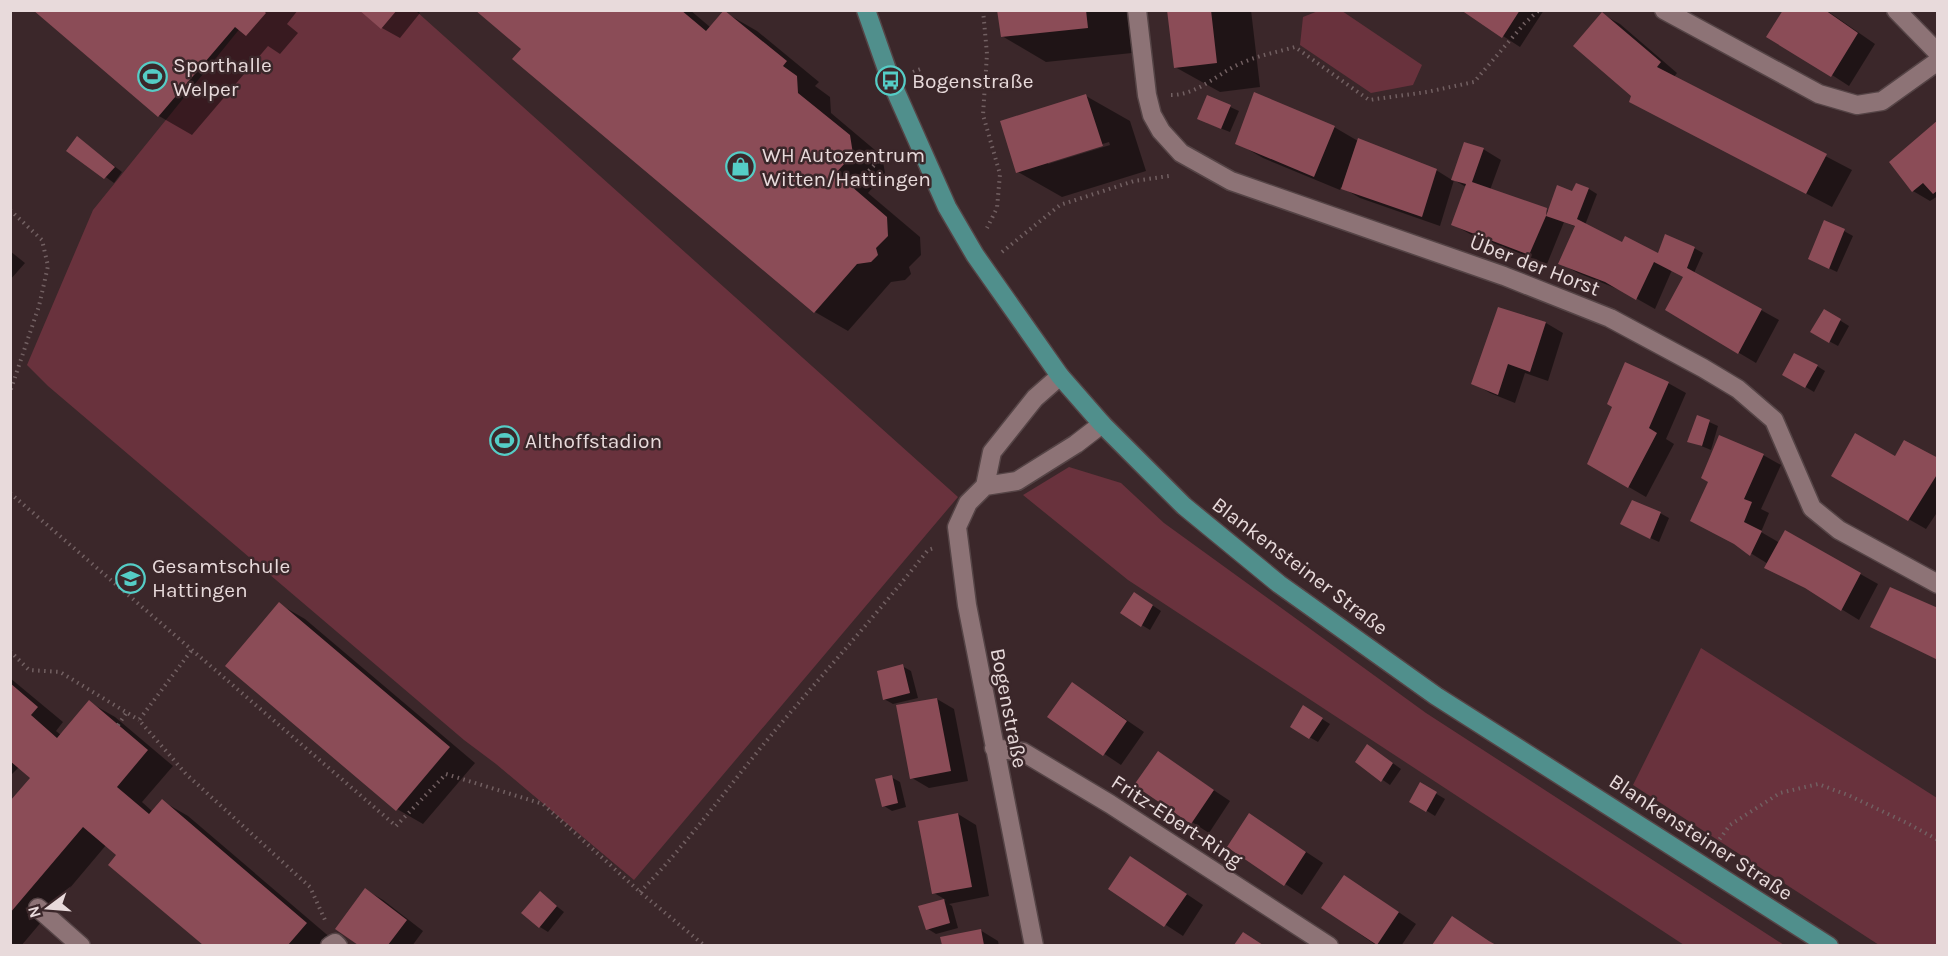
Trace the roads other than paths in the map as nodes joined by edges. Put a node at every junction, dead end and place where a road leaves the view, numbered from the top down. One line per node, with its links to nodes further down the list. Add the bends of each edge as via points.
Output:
1 (866, 10): 7 (main road, Blankensteiner Straße, via 891,81 947,207 979,261)
2 (1137, 10): 10 (street, Über der Horst, via 1152,115 1181,153 1232,181 1493,272 1610,318 1703,368 1738,389 1774,420 1812,508 1839,530)
3 (1664, 10): 6 (street, via 1819,94 1857,105 1882,101)
4 (1896, 10): 5 (street)
5 (1938, 53)
6 (1938, 61)
7 (1060, 376): 8 (main road, Blankensteiner Straße); 9 (street, Bogenstraße, via 1035,398 992,452)
8 (1102, 424): 9 (street, via 1017,481); 16 (main road, Blankensteiner Straße, via 1185,506 1279,584 1436,696)
9 (985, 486): 11 (street, Bogenstraße, via 968,503 957,527 967,605)
10 (1938, 584)
11 (994, 748): 14 (street, Bogenstraße); 15 (street, Fritz-Ebert-Ring, via 1023,752)
12 (38, 908): 13 (street)
13 (81, 945)
14 (1034, 945)
15 (1329, 945)
16 (1829, 945)

